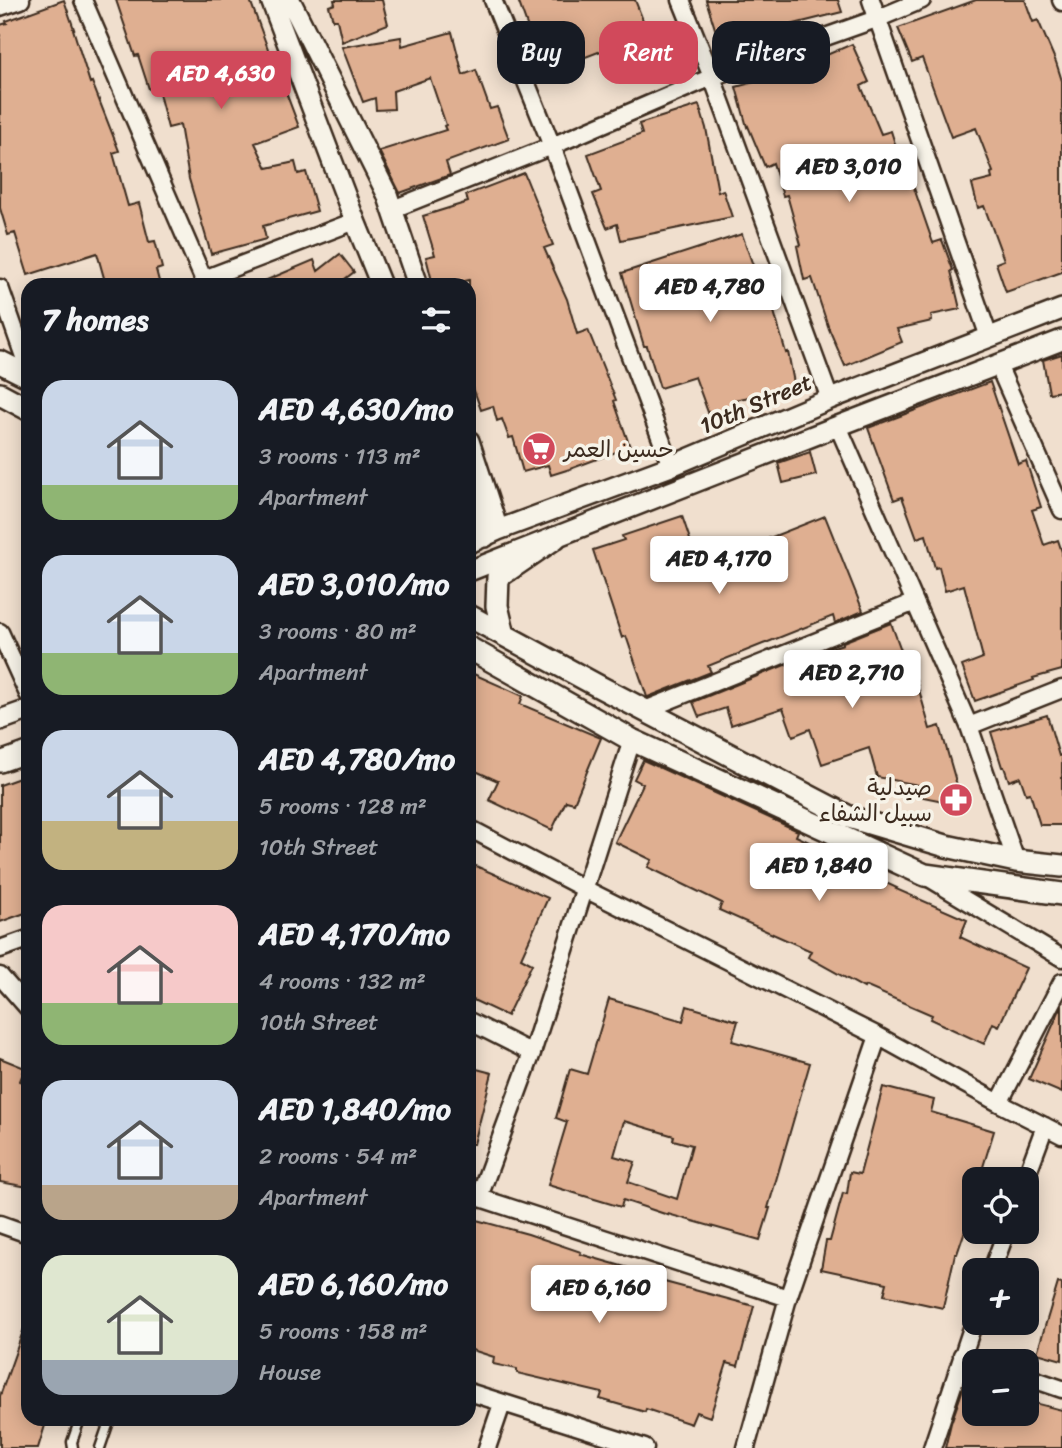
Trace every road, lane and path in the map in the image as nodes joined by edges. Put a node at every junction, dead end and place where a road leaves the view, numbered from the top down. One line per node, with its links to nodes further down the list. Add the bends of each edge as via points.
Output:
1 (21, 0): 9 (street)
2 (83, 0): 17 (street)
3 (271, 0): 16 (street)
4 (290, 0): 15 (street)
5 (493, 0): 14 (street)
6 (681, 0): 12 (street)
7 (871, 0): 10 (street)
8 (922, 0): 10 (street)
9 (0, 7)
10 (879, 18): 11 (street); 23 (street)
11 (830, 35)
12 (712, 77): 14 (street)
13 (715, 84): 30 (street)
14 (552, 146): 15 (street); 33 (street)
15 (393, 209): 20 (street)
16 (355, 221): 18 (street); 19 (street)
17 (203, 278)
18 (215, 278)
19 (378, 278)
20 (416, 278)
21 (0, 288): 25 (street)
22 (1062, 309): 23 (street, 10th Street)
23 (989, 337): 30 (street, 10th Street)
24 (1062, 340): 27 (street)
25 (21, 348)
26 (0, 362): 28 (main road)
27 (998, 365): 32 (street); 35 (street)
28 (21, 372)
29 (0, 394): 31 (main road)
30 (831, 399): 33 (street, 10th Street)
31 (21, 405)
32 (838, 426): 38 (street); 40 (street)
33 (671, 466): 37 (street, 10th Street)
34 (476, 486): 37 (street)
35 (1062, 510)
36 (476, 517): 37 (street)
37 (484, 537)
38 (555, 538): 39 (street); 43 (main road, via 498,577 497,606)
39 (476, 568)
40 (915, 602): 47 (street); 50 (street)
41 (476, 620): 43 (main road)
42 (0, 632): 45 (street)
43 (504, 635): 47 (main road)
44 (476, 652): 51 (main road)
45 (21, 678)
46 (1062, 689): 50 (street)
47 (645, 710): 55 (main road, via 849,817)
48 (21, 712): 49 (street)
49 (0, 720)
50 (969, 726): 55 (street)
51 (632, 740): 57 (main road); 58 (street)
52 (21, 754): 53 (street)
53 (0, 762)
54 (476, 832): 58 (street)
55 (1016, 861): 56 (main road)
56 (1062, 866)
57 (925, 875): 59 (main road); 62 (street)
58 (585, 889): 67 (street); 68 (street)
59 (1062, 894)
60 (21, 942): 61 (street)
61 (0, 949)
62 (1062, 958)
63 (0, 976): 65 (street)
64 (1062, 982): 69 (street)
65 (21, 1000)
66 (476, 1025): 68 (street)
67 (877, 1036): 69 (street); 77 (street)
68 (532, 1053): 73 (street)
69 (999, 1103): 70 (street)
70 (1045, 1126): 71 (street); 72 (street)
71 (1062, 1135)
72 (1030, 1167)
73 (476, 1191)
74 (476, 1197): 77 (street)
75 (0, 1224): 76 (street)
76 (21, 1232)
77 (788, 1298): 89 (street)
78 (962, 1355): 90 (street)
79 (1039, 1381): 80 (street)
80 (1062, 1389)
81 (476, 1395): 82 (street)
82 (502, 1404): 87 (street); 88 (street)
83 (78, 1426): 85 (lane)
84 (108, 1426): 86 (lane)
85 (73, 1448)
86 (100, 1448)
87 (487, 1448)
88 (645, 1448)
89 (746, 1448)
90 (932, 1448)

